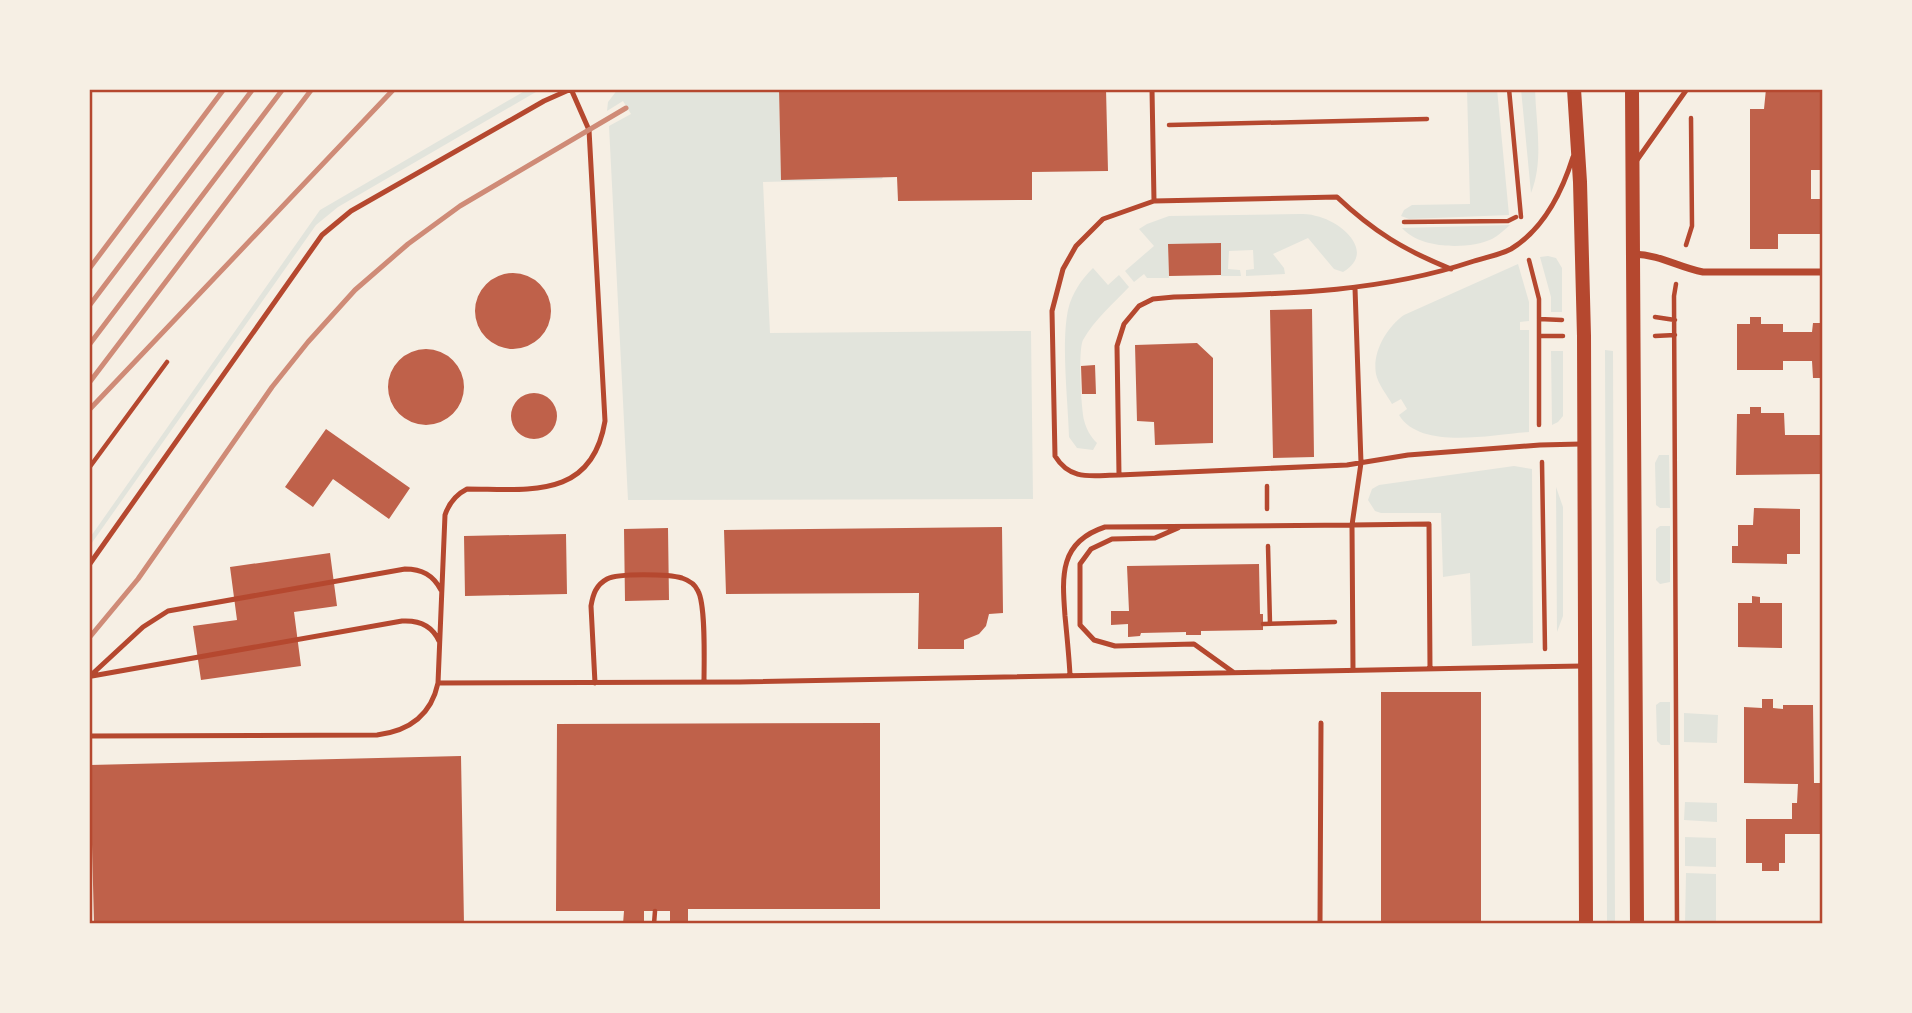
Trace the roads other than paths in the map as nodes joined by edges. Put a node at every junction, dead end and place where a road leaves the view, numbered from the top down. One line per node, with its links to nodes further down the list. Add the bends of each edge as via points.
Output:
1 (1152, 89): 7 (lane)
2 (1574, 89): 5 (main road)
3 (1632, 89): 6 (main road)
4 (1687, 89): 6 (lane)
5 (1578, 141): 9 (lane, via 1553,204 1539,224 1510,249); 12 (main road)
6 (1633, 166): 8 (main road)
7 (1154, 201): 9 (lane, via 1337,197 1365,223 1413,254); 14 (lane, via 1103,219 1076,246 1063,269 1052,311 1055,456 1072,473)
8 (1633, 254): 10 (street, via 1653,255 1703,272); 33 (main road)
9 (1451, 269): 11 (lane)
10 (1823, 272)
11 (1355, 288): 13 (lane); 14 (lane, via 1174,297 1139,306 1124,324 1117,346)
12 (1584, 444): 13 (lane, via 1408,455); 20 (main road)
13 (1361, 463): 14 (lane); 15 (lane)
14 (1119, 475)
15 (1352, 525): 16 (lane); 21 (lane, via 1429,524); 22 (lane)
16 (1181, 526): 23 (lane, via 1155,538 1112,539 1091,549 1080,564 1080,625 1094,640 1115,646 1195,643); 24 (lane, via 1105,527 1078,542 1062,578)
17 (89, 565): 18 (lane, via 321,235 351,211 572,89 589,130 603,435 584,467 568,481 541,489 467,489 459,493 445,515)
18 (442, 593): 19 (lane); 25 (lane, via 428,574 405,569 168,611)
19 (440, 644): 25 (lane, via 425,624 402,621); 28 (lane)
20 (1585, 666): 21 (lane); 32 (main road)
21 (1430, 669): 22 (lane)
22 (1353, 670): 23 (lane)
23 (1233, 672): 24 (lane)
24 (1070, 676): 27 (lane)
25 (89, 677)
26 (595, 682): 27 (lane); 27 (lane, via 593,594 599,584 619,576 676,577 693,584 701,599); 28 (lane)
27 (704, 682)
28 (438, 684): 30 (lane, via 422,717 393,733)
29 (1321, 723): 31 (lane)
30 (89, 736)
31 (1320, 924)
32 (1586, 924)
33 (1636, 924)

